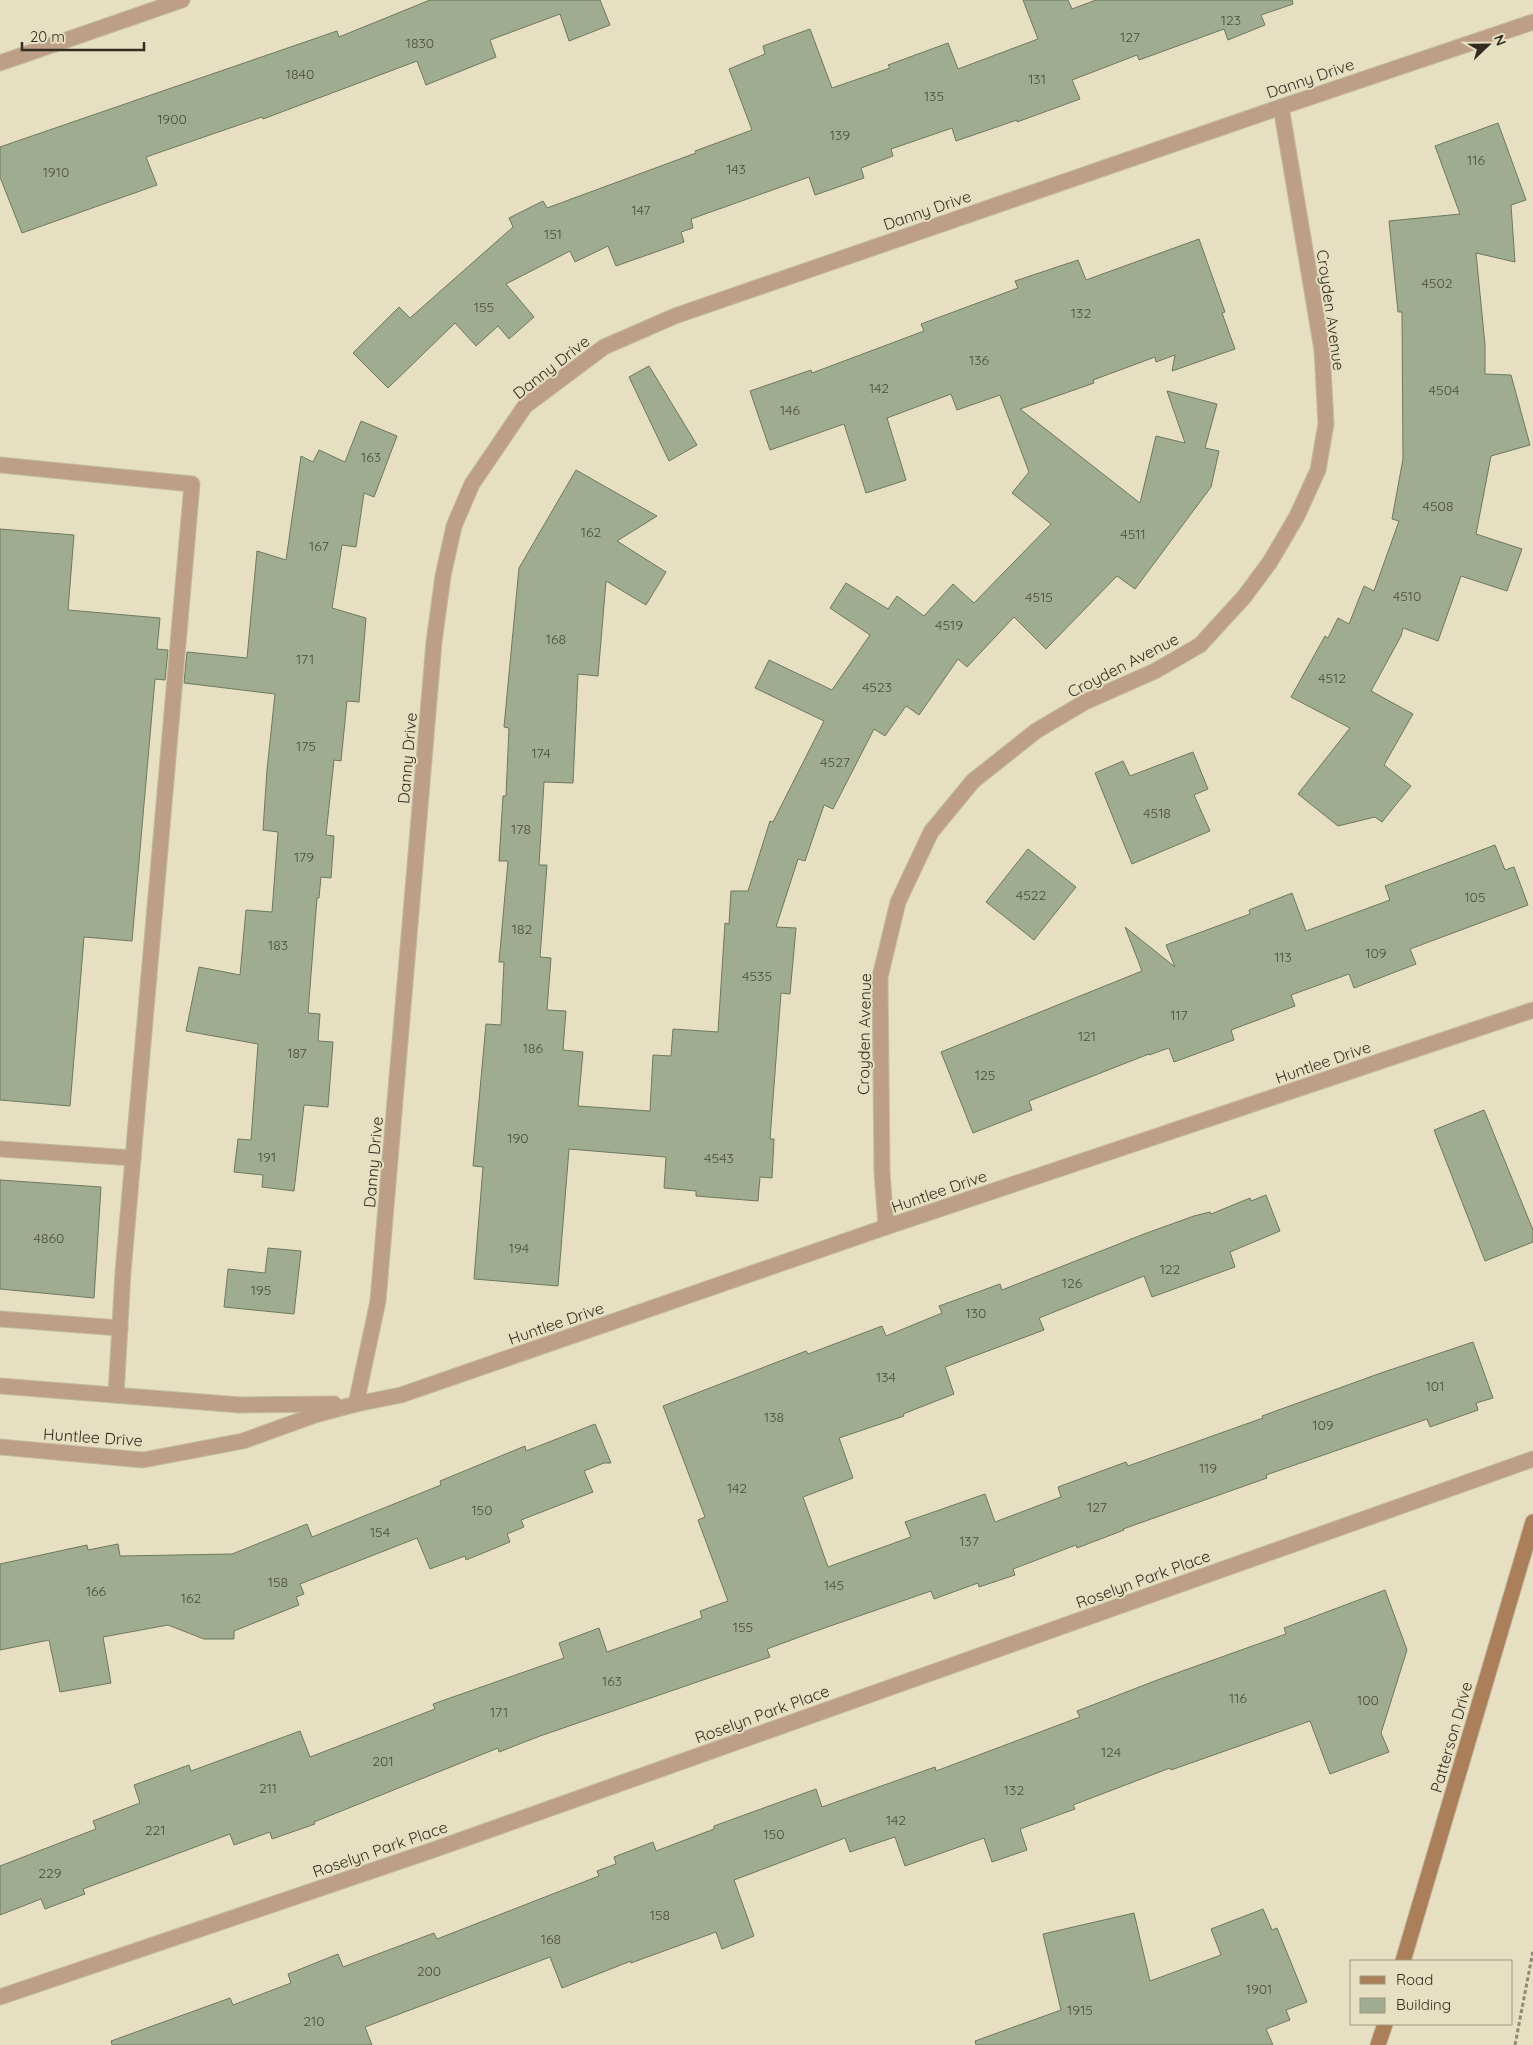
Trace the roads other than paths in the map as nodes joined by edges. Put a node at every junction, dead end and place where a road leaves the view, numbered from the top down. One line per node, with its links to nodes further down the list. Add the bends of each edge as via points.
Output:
1 (182, 0): 3 (street)
2 (1533, 22): 4 (street, Danny Drive)
3 (0, 63)
4 (1281, 107): 9 (street, Croyden Avenue, via 1322,350 1326,424 1318,470 1270,562 1200,645 1155,671 1085,702 1036,731 973,781 931,832 898,902 880,976); 14 (street, Danny Drive, via 675,316 604,347 561,377 525,406 498,443 468,492 454,526 443,576 434,642 378,1301)
5 (0, 465): 8 (street, via 192,484)
6 (1533, 1010): 9 (street, Huntlee Drive)
7 (0, 1149): 8 (street)
8 (132, 1158): 11 (street)
9 (886, 1227): 14 (street, Huntlee Drive, via 401,1394)
10 (0, 1319): 11 (street)
11 (120, 1328): 13 (street)
12 (0, 1386): 13 (street, Huntlee Drive)
13 (116, 1395): 14 (street, Huntlee Drive, via 240,1405)
14 (356, 1404): 15 (street, Huntlee Drive, via 243,1441 142,1460)
15 (0, 1447)
16 (1533, 1459): 19 (street, Roselyn Park Place, via 442,1846)
17 (1533, 1522): 18 (street, Patterson Drive)
18 (1403, 1960)
19 (0, 1997)
20 (1384, 2025): 21 (street)
21 (1378, 2045)

